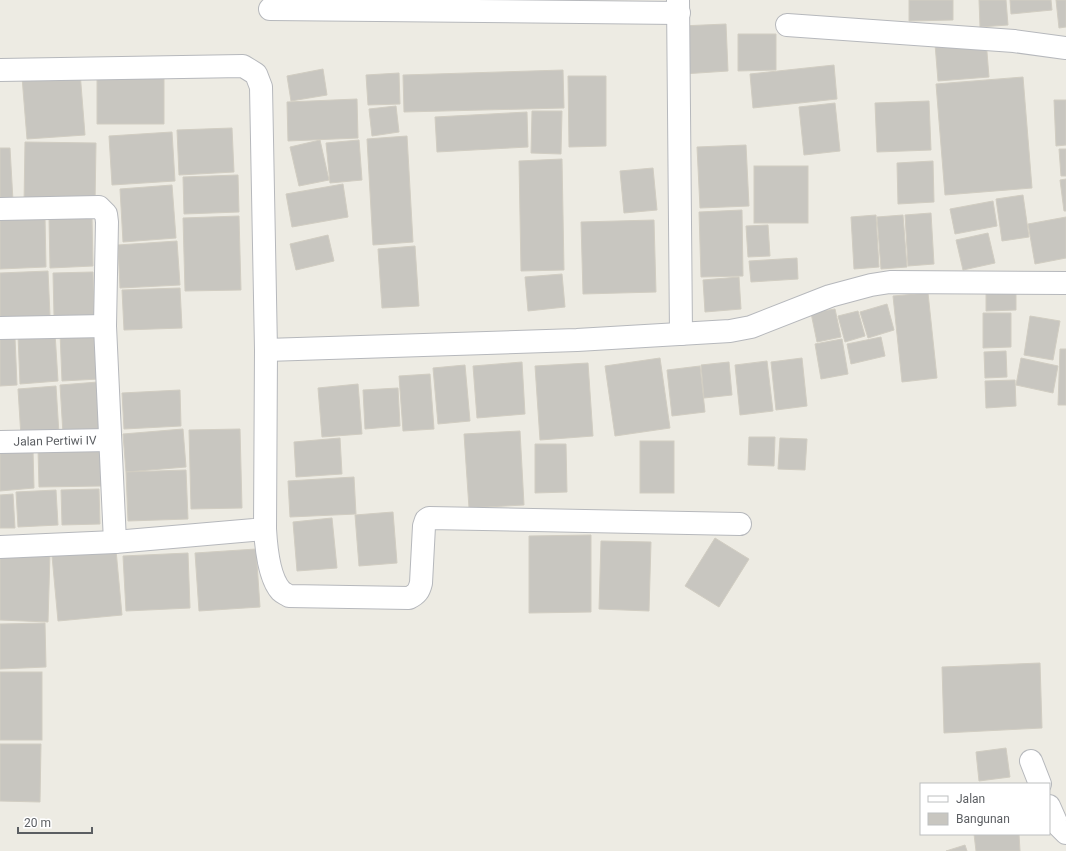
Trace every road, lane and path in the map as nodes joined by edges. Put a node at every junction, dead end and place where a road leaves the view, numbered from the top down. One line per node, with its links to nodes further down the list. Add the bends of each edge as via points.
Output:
1 (450, 5): 2 (street); 3 (street)
2 (678, 7): 11 (street)
3 (270, 9)
4 (787, 25): 5 (street, via 1014,41)
5 (1066, 48)
6 (0, 70): 12 (street, via 243,66 256,74 261,87)
7 (0, 209): 9 (street, via 99,207 106,214)
8 (1066, 283): 11 (street, via 890,282 830,296 751,327)
9 (105, 326): 10 (street); 13 (street)
10 (0, 328)
11 (681, 334): 12 (street)
12 (266, 350): 16 (street)
13 (109, 440): 14 (street, Jalan Pertiwi IV); 17 (street)
14 (0, 442)
15 (740, 524): 16 (street, via 428,518 424,526 421,583 419,591 409,598 289,596 281,592 276,583 267,553)
16 (265, 529): 17 (street)
17 (115, 542): 18 (street)
18 (0, 548)
19 (1031, 761): 20 (street)
20 (1040, 783)
21 (1050, 808): 22 (street, via 1057,824)
22 (1066, 833)

